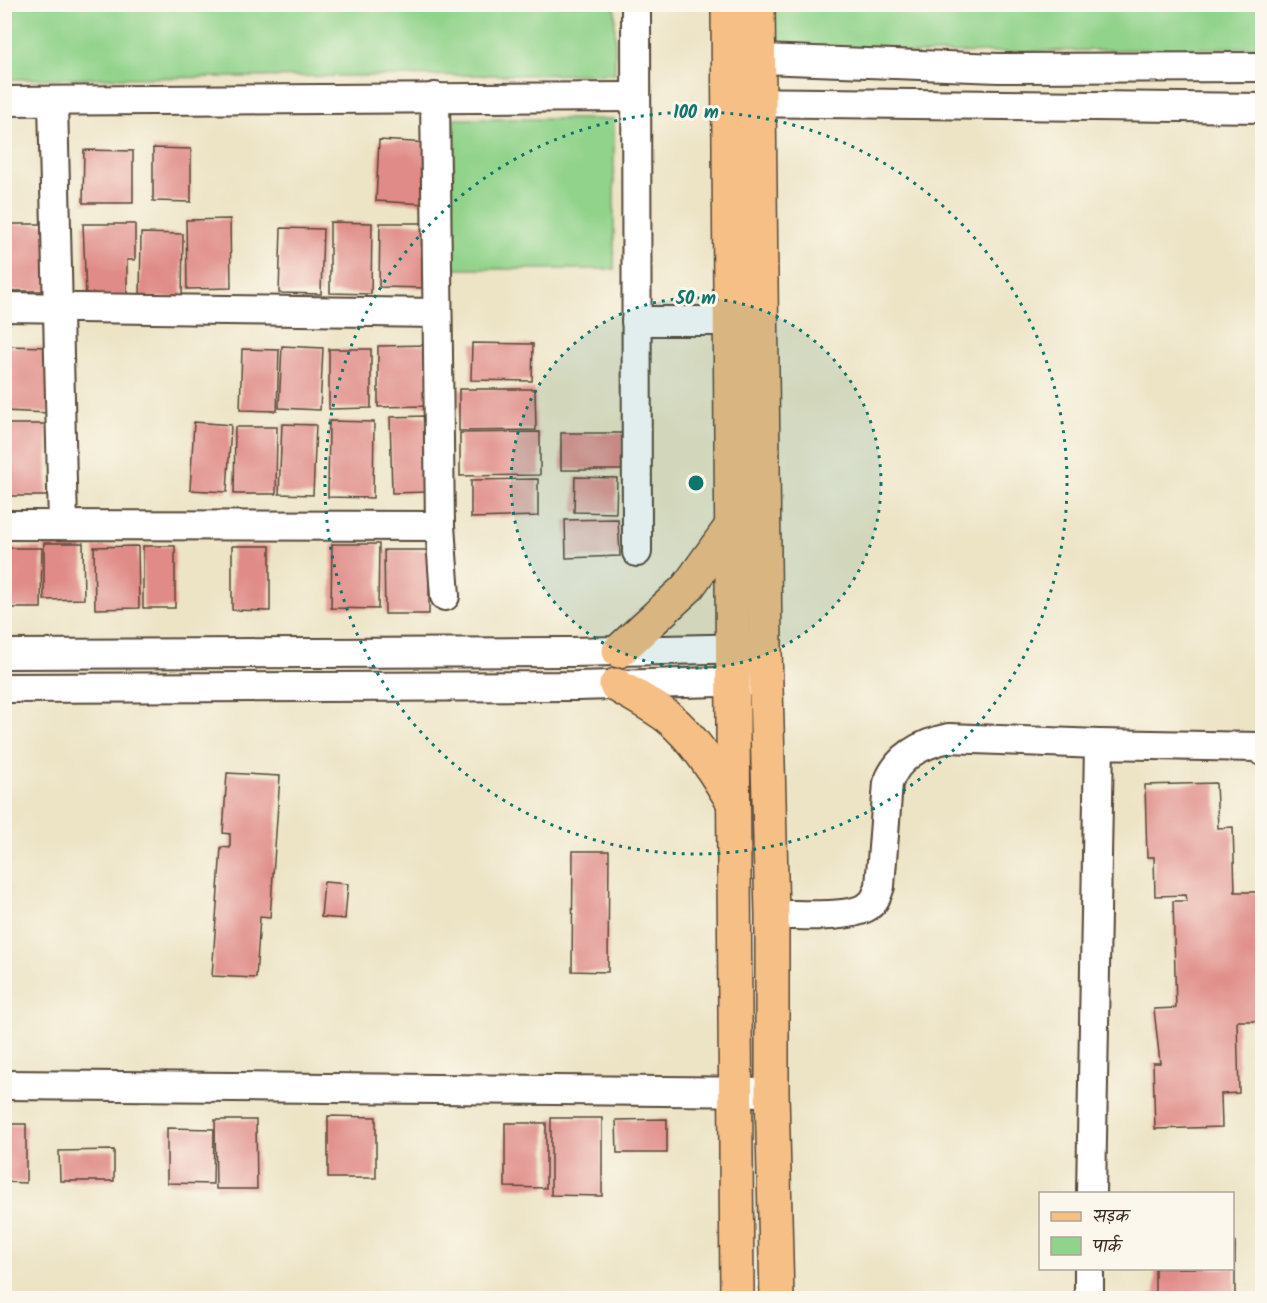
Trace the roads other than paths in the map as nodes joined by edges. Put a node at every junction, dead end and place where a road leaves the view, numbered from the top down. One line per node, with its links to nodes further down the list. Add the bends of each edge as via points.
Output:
1 (636, 4): 7 (street)
2 (728, 4): 4 (main road)
3 (758, 4): 4 (main road)
4 (743, 58): 5 (street, via 999,68); 10 (main road)
5 (1263, 67)
6 (435, 97): 7 (street); 9 (street); 14 (street)
7 (636, 97): 15 (street)
8 (4, 101): 9 (street)
9 (53, 102): 12 (street)
10 (744, 102): 11 (street); 16 (main road); 24 (main road)
11 (1263, 108)
12 (57, 306): 13 (street); 14 (street); 18 (street)
13 (4, 307)
14 (437, 313): 19 (street)
15 (636, 321): 16 (street); 21 (street)
16 (730, 321): 20 (main road)
17 (4, 525): 18 (street)
18 (63, 525): 19 (street)
19 (440, 526): 22 (street)
20 (731, 527): 23 (main road); 25 (main road, via 687,588)
21 (637, 552)
22 (445, 596)
23 (732, 648): 24 (street); 25 (street); 30 (main road)
24 (765, 648): 29 (main road)
25 (619, 651): 26 (street)
26 (554, 652): 28 (street); 32 (street)
27 (4, 654): 28 (street)
28 (264, 654): 33 (street)
29 (766, 681): 30 (street); 38 (main road)
30 (732, 682): 31 (street); 37 (main road)
31 (616, 685): 32 (street); 37 (main road, via 681,729 705,757)
32 (552, 686): 33 (street)
33 (263, 687): 34 (street)
34 (4, 688)
35 (1099, 744): 36 (street, via 1258,747); 38 (street, via 949,738 930,742 894,768 888,783 880,886 875,900 864,909 847,913); 42 (street)
36 (1263, 752)
37 (733, 802): 40 (main road)
38 (772, 915): 41 (main road)
39 (4, 1085): 40 (street)
40 (734, 1091): 41 (street); 44 (main road)
41 (772, 1092): 45 (main road)
42 (1091, 1192)
43 (1089, 1270): 46 (street)
44 (737, 1299)
45 (777, 1299)
46 (1089, 1299)

